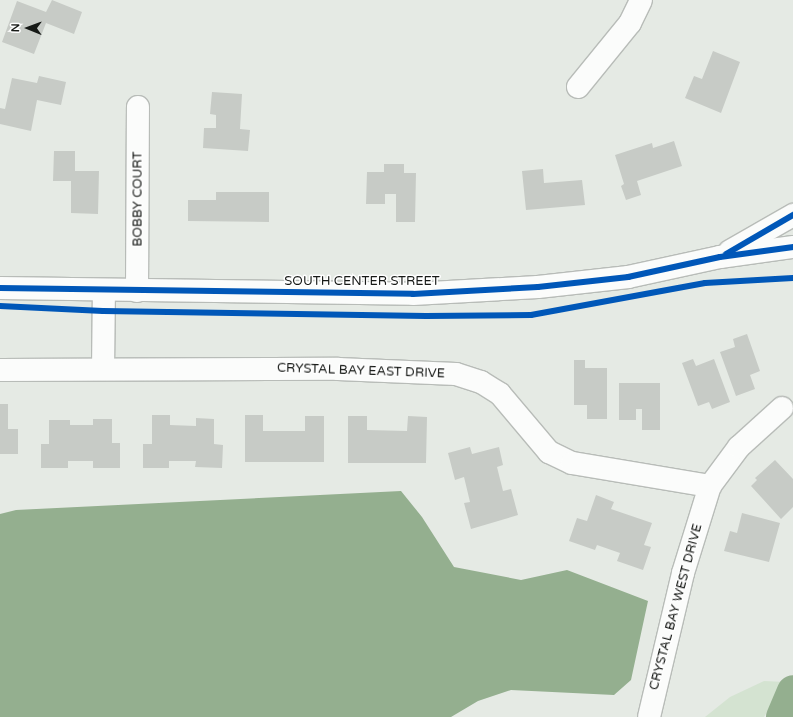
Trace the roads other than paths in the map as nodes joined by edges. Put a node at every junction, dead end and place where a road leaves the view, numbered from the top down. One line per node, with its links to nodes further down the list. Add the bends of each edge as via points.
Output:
1 (641, 0): 2 (street, via 630,23)
2 (578, 87)
3 (138, 108): 9 (street, BOBBY COURT)
4 (793, 215): 6 (street, SOUTH CENTER STREET)
5 (793, 247): 6 (street, SOUTH CENTER STREET)
6 (720, 257): 9 (street, SOUTH CENTER STREET, via 628,277 538,287 413,294)
7 (0, 288): 8 (street, SOUTH CENTER STREET)
8 (104, 291): 9 (street, SOUTH CENTER STREET); 10 (street)
9 (137, 291)
10 (103, 368): 11 (street, CRYSTAL BAY EAST DRIVE); 13 (street, CRYSTAL BAY EAST DRIVE, via 338,369 456,374 481,382 500,394 549,452 572,463)
11 (0, 370)
12 (782, 408): 13 (street, CRYSTAL BAY WEST DRIVE, via 739,448)
13 (710, 486): 14 (street, CRYSTAL BAY WEST DRIVE, via 683,572)
14 (648, 717)

